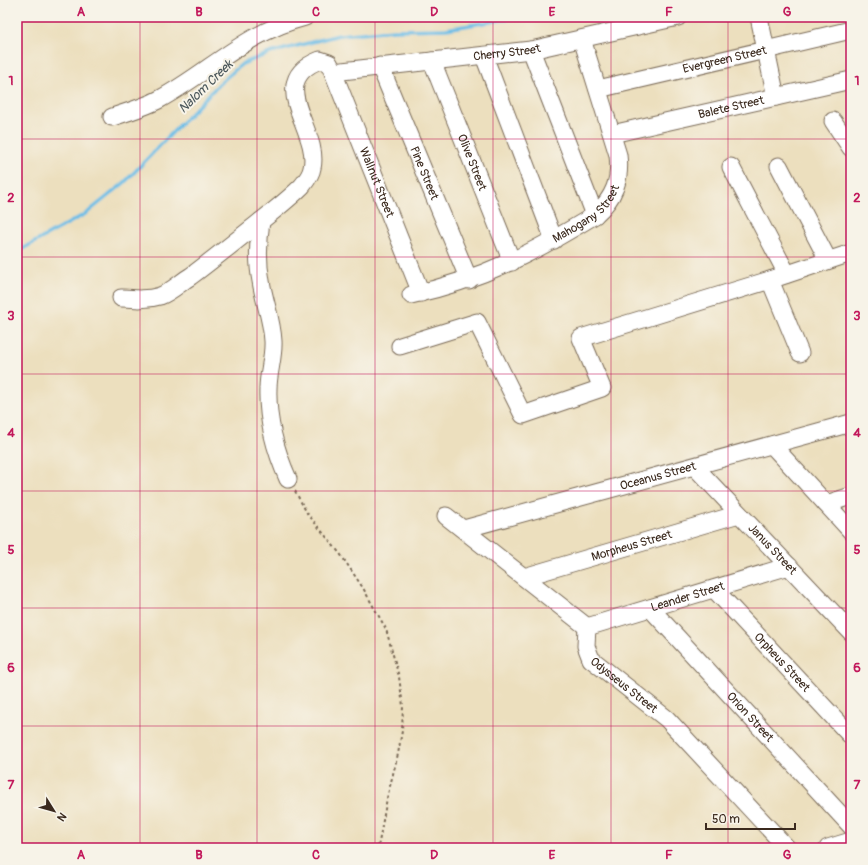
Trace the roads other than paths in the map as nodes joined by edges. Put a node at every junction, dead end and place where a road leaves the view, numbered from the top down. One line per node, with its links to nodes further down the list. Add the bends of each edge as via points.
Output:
1 (305, 17): 15 (street, via 280,24 254,37 159,99)
2 (678, 17): 5 (street, Cherry Street)
3 (759, 17): 7 (street)
4 (851, 30): 7 (street, Evergreen Street)
5 (582, 39): 6 (street, Cherry Street); 13 (street, Mahogany Street)
6 (530, 50): 8 (street, Cherry Street); 21 (street)
7 (766, 50): 13 (street, Evergreen Street); 14 (street)
8 (484, 56): 9 (street, Cherry Street); 23 (street)
9 (432, 61): 10 (street, Cherry Street); 26 (street, Olive Street)
10 (380, 66): 11 (street, Cherry Street); 28 (street, Pine Street)
11 (333, 72): 22 (street, via 329,63 320,60 306,67 295,83 295,104 309,135 313,155 312,168 303,185); 30 (street, Wallnut Street)
12 (851, 80): 14 (street, Balete Street)
13 (598, 89): 17 (street, Mahogany Street)
14 (776, 97): 17 (street, Balete Street)
15 (112, 117)
16 (833, 121): 18 (street)
17 (612, 134): 21 (street, Mahogany Street, via 620,168 618,181 606,206)
18 (851, 148)
19 (779, 166): 25 (street)
20 (731, 167): 27 (street)
21 (596, 215): 23 (street, Mahogany Street)
22 (261, 221): 31 (street, via 204,266 161,295 144,300); 37 (street, via 258,258 273,342 268,388 269,423 276,451)
23 (554, 240): 26 (street, Mahogany Street)
24 (851, 252): 25 (street)
25 (828, 260): 27 (street)
26 (512, 262): 28 (street, Mahogany Street)
27 (787, 274): 29 (street)
28 (469, 280): 30 (street, Mahogany Street)
29 (770, 280): 32 (street, via 581,338 602,388 523,415 478,322); 33 (street)
30 (416, 294)
31 (121, 298)
32 (400, 346)
33 (800, 353)
34 (851, 423): 35 (street, Oceanus Street)
35 (772, 445): 36 (street, Oceanus Street); 39 (street)
36 (695, 467): 40 (street, Janus Street); 42 (street, Oceanus Street)
37 (288, 480)
38 (851, 496): 39 (street)
39 (826, 504): 43 (street)
40 (739, 514): 44 (street, Janus Street); 45 (street, Morpheus Street)
41 (446, 516): 42 (street)
42 (464, 529): 45 (street)
43 (851, 531)
44 (789, 566): 46 (street, Leander Street); 49 (street, Janus Street)
45 (524, 577): 48 (street)
46 (714, 589): 47 (street, Leander Street); 50 (street, Orpheus Street)
47 (650, 608): 48 (street, Leander Street); 51 (street, Orion Street)
48 (587, 627): 53 (street, Odysseus Street, via 586,646 592,659 667,719)
49 (851, 632)
50 (848, 728)
51 (851, 826)
52 (851, 841): 54 (street)
53 (788, 848)
54 (828, 848)

